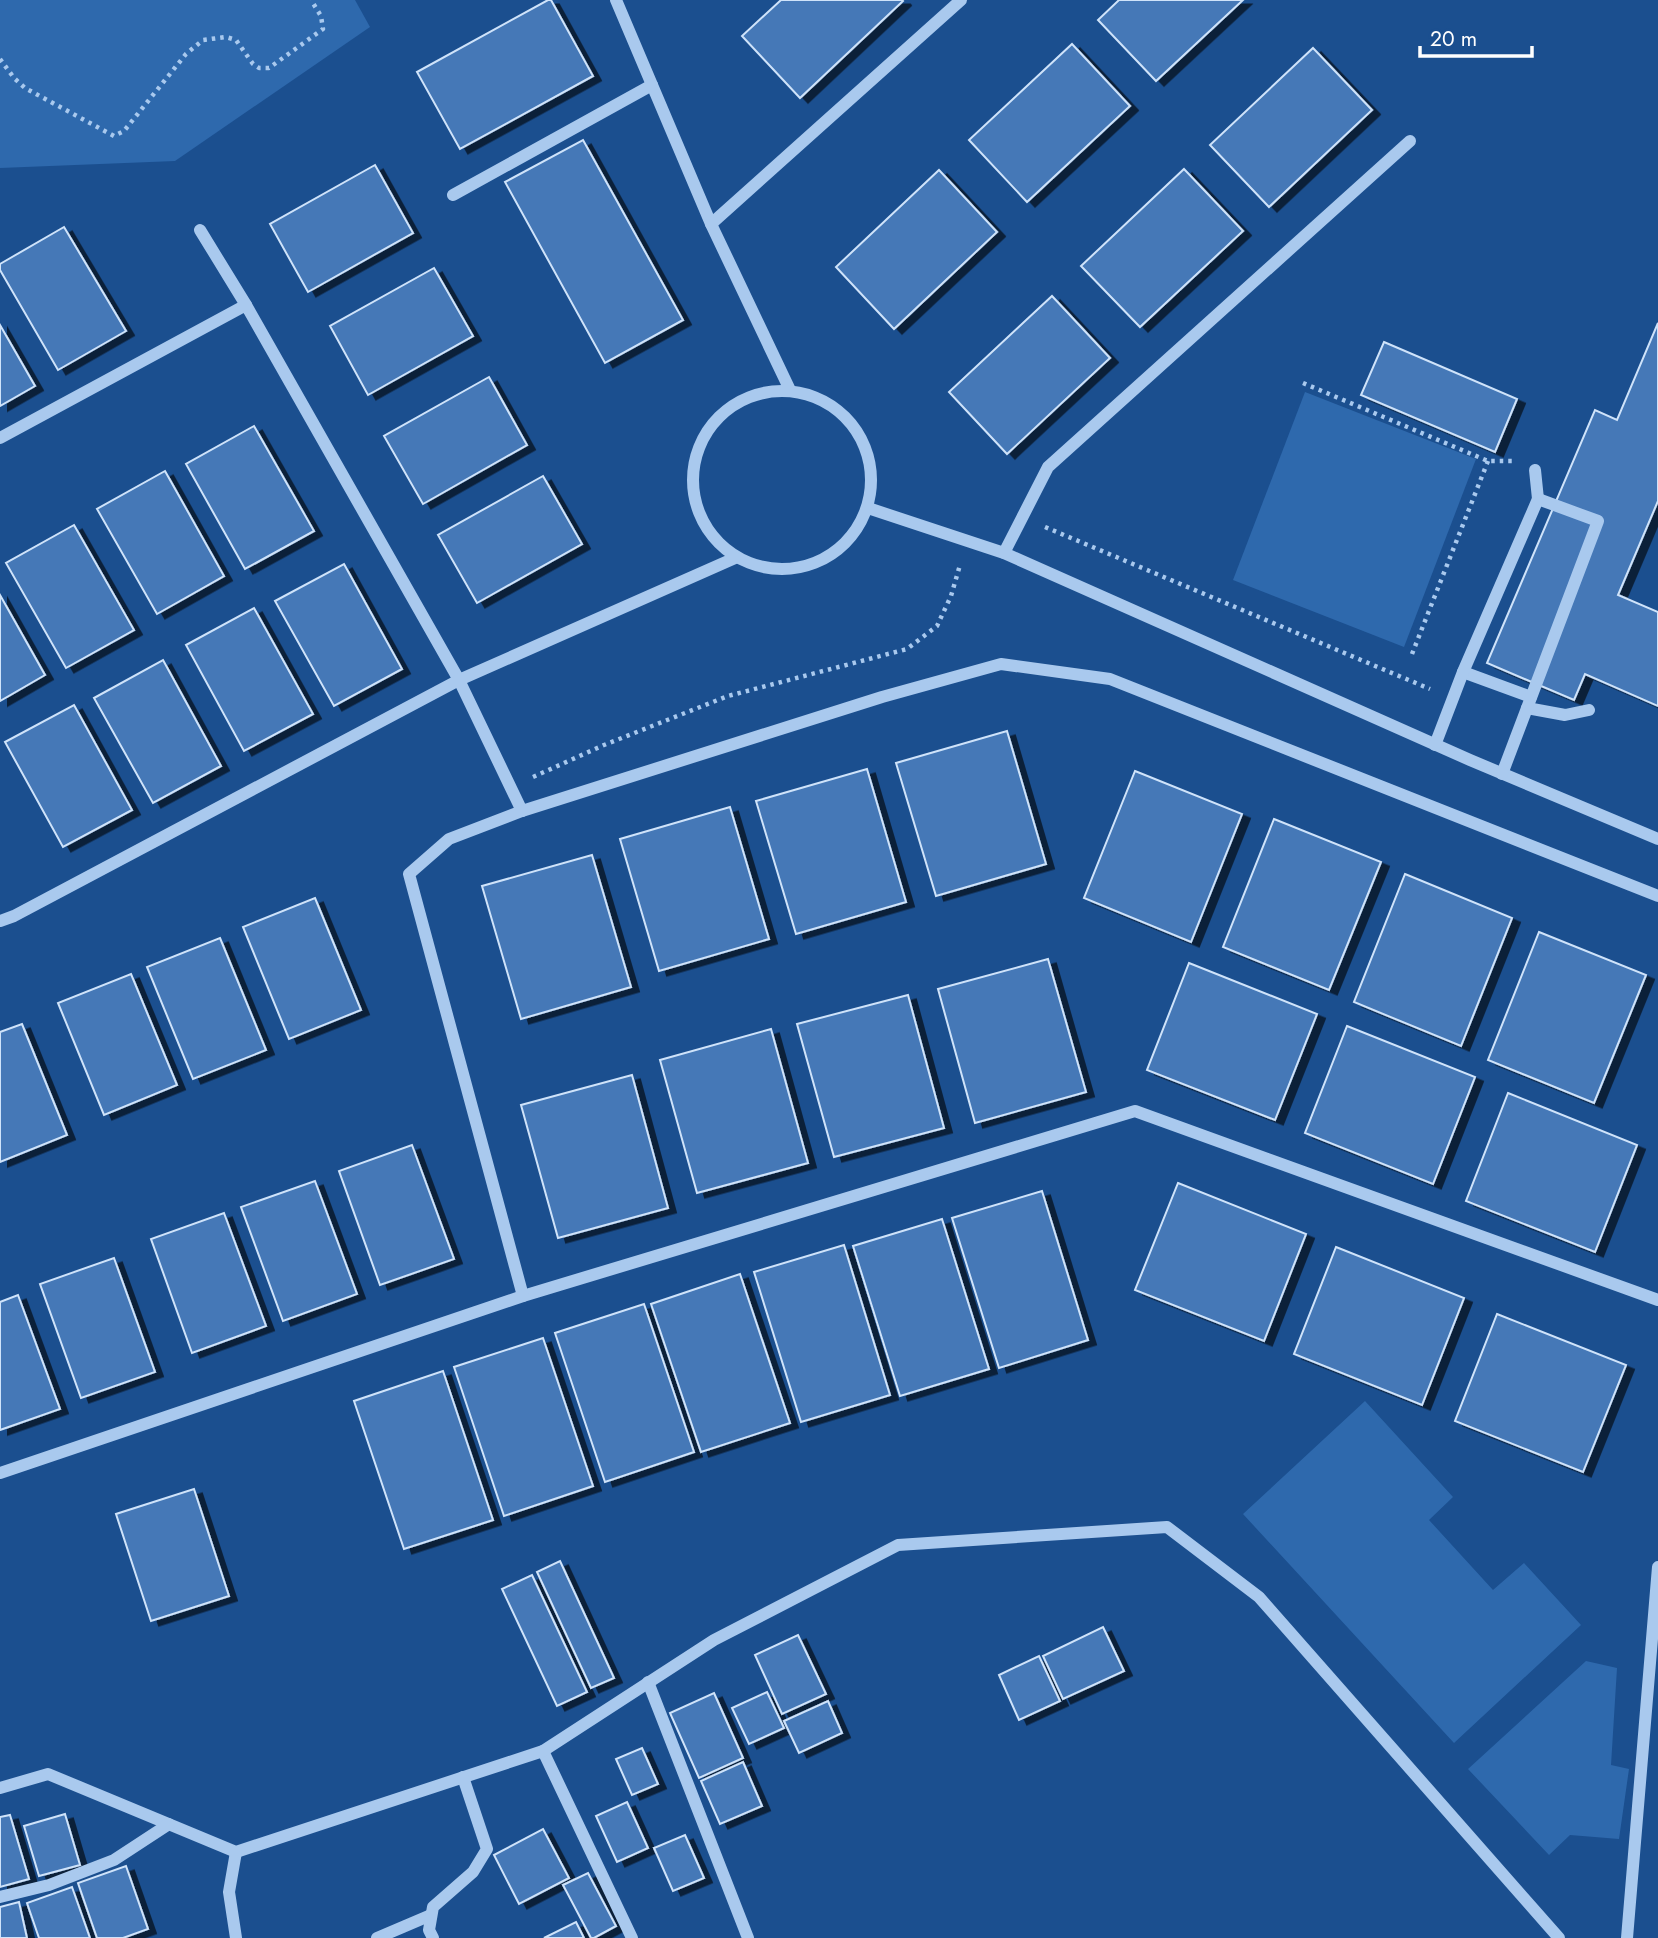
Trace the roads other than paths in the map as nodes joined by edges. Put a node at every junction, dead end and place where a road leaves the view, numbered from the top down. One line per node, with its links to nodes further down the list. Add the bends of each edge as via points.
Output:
1 (616, 0): 3 (street)
2 (961, 0): 6 (street)
3 (652, 85): 5 (street); 6 (street)
4 (1410, 141): 14 (street, via 1048,467)
5 (453, 195)
6 (711, 223): 9 (street)
7 (200, 230): 8 (street)
8 (246, 305): 10 (street); 17 (street)
9 (790, 390): 13 (street, via 828,402 857,430 871,468); 15 (street, via 749,395 716,417 695,452 692,492 706,529)
10 (0, 438)
11 (1535, 470): 12 (street)
12 (1538, 499): 16 (street); 18 (street, via 1598,521)
13 (868, 508): 14 (street); 15 (street, via 847,542 814,565 774,570)
14 (1004, 553): 20 (street)
15 (736, 558): 17 (street)
16 (1463, 672): 18 (street); 20 (street)
17 (458, 680): 22 (street); 25 (street)
18 (1529, 703): 19 (street, via 1565,715); 21 (street)
19 (1589, 710)
20 (1435, 745): 21 (street)
21 (1502, 774): 23 (street)
22 (522, 811): 24 (street, via 1001,664 1110,679); 26 (street, via 449,839 409,874)
23 (1658, 839)
24 (1658, 896)
25 (0, 921)
26 (523, 1296): 27 (street, via 1135,1111); 28 (street)
27 (1658, 1300)
28 (0, 1473)
29 (1658, 1567): 44 (street)
30 (648, 1682): 31 (street); 42 (street); 43 (street, via 714,1640 898,1545 1167,1527 1259,1597)
31 (543, 1751): 32 (street); 41 (street)
32 (463, 1777): 35 (street); 37 (street, via 487,1849 473,1872 433,1907)
33 (0, 1788): 34 (street, via 48,1774)
34 (169, 1824): 35 (street); 36 (street, via 114,1860 49,1885)
35 (236, 1852): 38 (street, via 229,1892)
36 (0, 1897)
37 (431, 1916): 39 (street); 40 (street)
38 (236, 1938)
39 (377, 1938)
40 (433, 1938)
41 (632, 1938)
42 (748, 1938)
43 (1559, 1938)
44 (1627, 1938)

